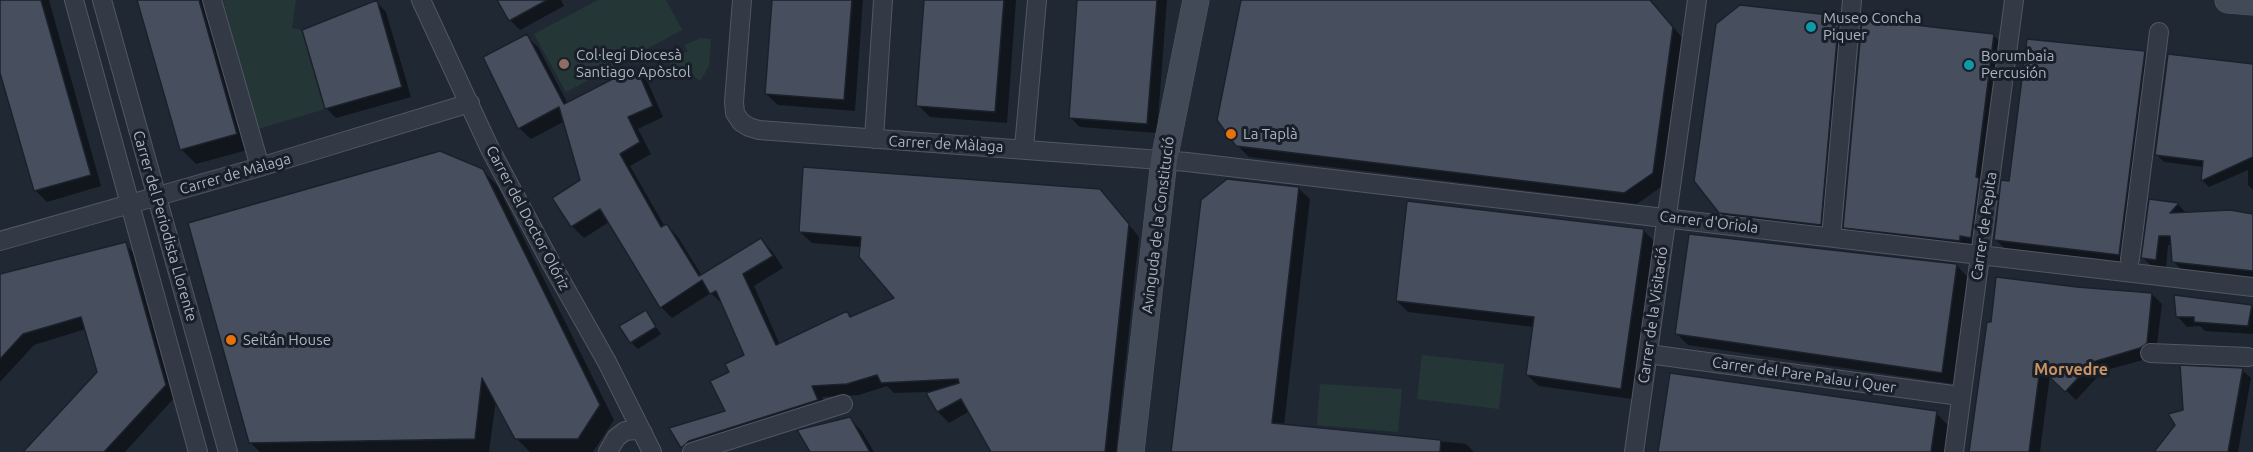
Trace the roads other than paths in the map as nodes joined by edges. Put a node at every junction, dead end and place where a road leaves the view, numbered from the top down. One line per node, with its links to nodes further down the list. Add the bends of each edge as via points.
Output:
1 (74, 0): 21 (street, Carrer del Periodista Llorente)
2 (102, 0): 20 (street, Carrer del Periodista Llorente)
3 (212, 0): 19 (street)
4 (421, 0): 15 (street, Carrer del Doctor Olóriz)
5 (742, 0): 16 (street, Carrer de Màlaga, via 734,102 741,122 759,130)
6 (883, 0): 16 (street)
7 (1037, 0): 17 (street)
8 (1196, 0): 18 (main road, Avinguda de la Constitució)
9 (1697, 0): 22 (street, Carrer de la Visitació)
10 (1852, 0): 23 (street)
11 (2014, 0): 25 (street, Carrer de Pepita)
12 (2228, 0): 13 (main road)
13 (2253, 2)
14 (2159, 32): 26 (street)
15 (470, 102): 19 (street, Carrer de Màlaga); 33 (street, Carrer del Doctor Olóriz, via 490,149)
16 (873, 139): 17 (street, Carrer de Màlaga)
17 (1024, 148): 18 (street, Carrer de Màlaga)
18 (1164, 160): 22 (street, Carrer d'Oriola); 39 (main road, Avinguda de la Constitució)
19 (260, 167): 20 (street, Carrer de Màlaga)
20 (157, 196): 21 (street, Carrer de Màlaga); 35 (street, Carrer del Periodista Llorente)
21 (130, 204): 24 (street, Carrer de Màlaga); 34 (street, Carrer del Periodista Llorente)
22 (1667, 217): 23 (street, Carrer d'Oriola); 29 (street, Carrer de la Visitació)
23 (1831, 237): 25 (street, Carrer d'Oriola)
24 (0, 242)
25 (1981, 256): 27 (street, Carrer d'Oriola); 31 (street, Carrer de Pepita)
26 (2130, 259)
27 (2253, 287)
28 (2150, 353): 30 (street)
29 (1648, 354): 31 (street, Carrer del Pare Palau i Quer); 40 (street, Carrer de la Visitació)
30 (2248, 357)
31 (1960, 396): 41 (street, Carrer de Pepita)
32 (843, 404): 38 (street)
33 (643, 433): 36 (street, via 625,431); 37 (street, Carrer del Doctor Olóriz)
34 (198, 452)
35 (228, 452)
36 (608, 452)
37 (652, 452)
38 (692, 452)
39 (1131, 452)
40 (1634, 452)
41 (1954, 452)

